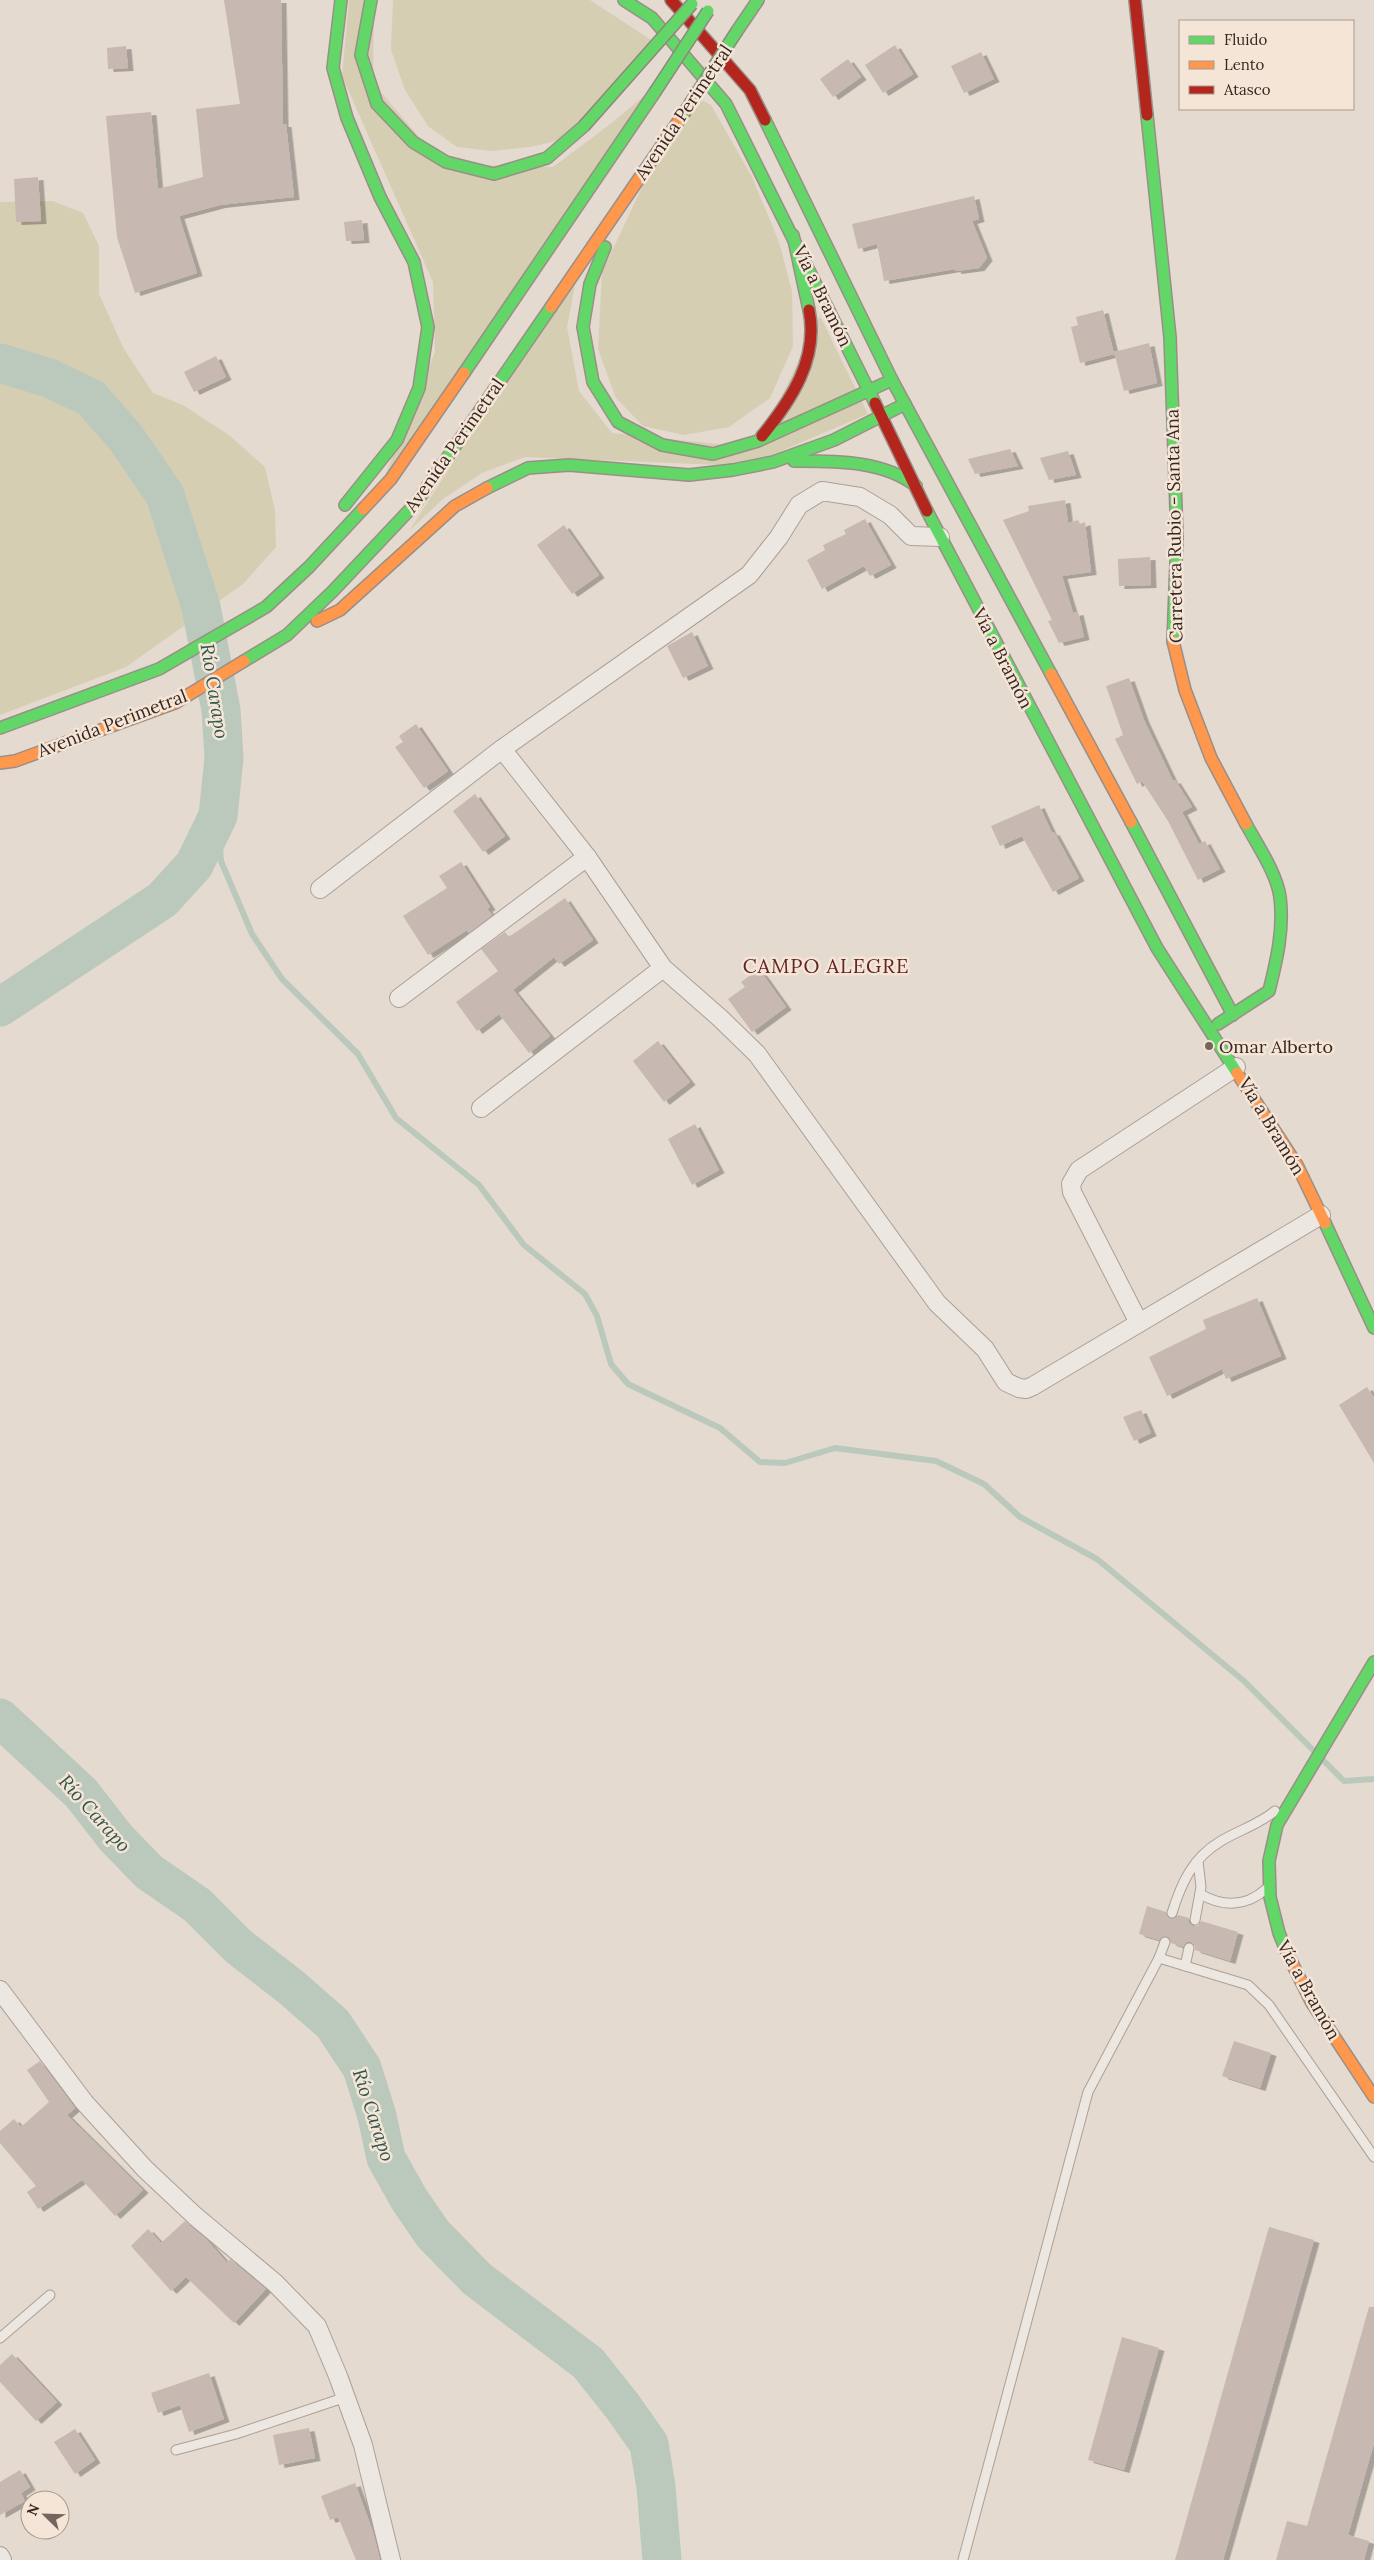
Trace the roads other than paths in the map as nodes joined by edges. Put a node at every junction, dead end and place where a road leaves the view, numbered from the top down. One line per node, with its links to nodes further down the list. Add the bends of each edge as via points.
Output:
1 (341, 0): 10 (main road)
2 (346, 0): 10 (main road)
3 (370, 0): 9 (main road, bridge, via 361,55 377,104 413,142 446,162 494,174 546,158 584,126)
4 (624, 0): 12 (main road, Vía a Bramón, via 652,18 726,104)
5 (671, 0): 13 (main road, Vía a Bramón, via 750,90)
6 (715, 0): 23 (main road, Avenida Perimetral, bridge, via 392,479)
7 (758, 0): 11 (main road, Avenida Perimetral, bridge)
8 (1135, 0): 32 (main road, Carretera Rubio - Santa Ana, via 1170,337 1177,537 1172,636 1185,690 1211,758 1267,862 1280,894 1281,941 1269,990)
9 (693, 2)
10 (337, 21): 20 (main road, via 333,68 347,118 380,197 414,262 428,327 420,388 397,440)
11 (684, 113): 17 (main road, via 610,234 590,284 583,327 593,382 618,422 662,445 713,454); 24 (main road, Avenida Perimetral, via 416,503)
12 (793, 235): 14 (main road, Vía a Bramón); 17 (main road, via 812,324 808,362 788,406)
13 (892, 380): 14 (main road); 15 (main road, Vía a Bramón)
14 (869, 392): 16 (main road, Vía a Bramón); 17 (main road)
15 (905, 404): 16 (main road); 32 (main road, Vía a Bramón)
16 (881, 417): 18 (main road, via 834,440); 19 (main road, Vía a Bramón)
17 (758, 442)
18 (773, 462): 19 (main road, via 832,461 851,464 910,479); 24 (main road, via 689,476 569,464 528,468 455,506 340,610)
19 (916, 486): 21 (main road, Vía a Bramón)
20 (340, 512)
21 (940, 537): 26 (street, via 911,536 890,515 860,497 822,491 799,505 749,575); 33 (main road, Vía a Bramón, via 1152,939)
22 (317, 541): 23 (main road)
23 (266, 607): 25 (main road, Avenida Perimetral, via 159,669)
24 (287, 635): 27 (main road, Avenida Perimetral, via 176,703 15,761)
25 (0, 728)
26 (502, 749): 28 (street); 29 (street)
27 (0, 763)
28 (587, 857): 30 (street); 31 (street)
29 (320, 889)
30 (663, 968): 35 (street); 37 (street, via 756,1054 937,1304 985,1349 1006,1382 1019,1388 1033,1386)
31 (399, 998)
32 (1233, 1015): 33 (main road, Carretera Rubio - Santa Ana)
33 (1211, 1028): 34 (main road, Vía a Bramón)
34 (1236, 1067): 36 (main road, Vía a Bramón, via 1297,1164); 37 (street, via 1101,1155 1073,1178 1072,1192)
35 (481, 1108)
36 (1321, 1214): 37 (street); 38 (main road, Vía a Bramón)
37 (1139, 1323)
38 (1374, 1328)
39 (1374, 1662): 40 (main road, Vía a Bramón)
40 (1290, 1798): 41 (lane, via 1256,1825 1221,1841); 42 (main road, Vía a Bramón, via 1270,1850)
41 (1198, 1861): 43 (lane); 44 (lane, via 1188,1870)
42 (1269, 1886): 43 (lane, via 1249,1900 1236,1904 1211,1901); 51 (main road, Vía a Bramón, via 1279,1938 1308,1997)
43 (1200, 1894): 45 (lane)
44 (1172, 1913)
45 (1195, 1920)
46 (1165, 1942): 48 (lane)
47 (1189, 1948): 49 (lane)
48 (1159, 1958): 49 (lane); 60 (lane, via 1088,2092)
49 (1185, 1966): 52 (lane, via 1248,1984 1269,2005)
50 (0, 1990): 55 (street, via 84,2102 145,2169 274,2283 317,2326)
51 (1374, 2097)
52 (1374, 2157)
53 (50, 2295): 54 (lane)
54 (0, 2338)
55 (346, 2397): 56 (lane, via 236,2434); 59 (street, via 363,2445)
56 (176, 2450)
57 (0, 2556): 58 (street)
58 (2, 2560)
59 (391, 2560)
60 (963, 2560)

